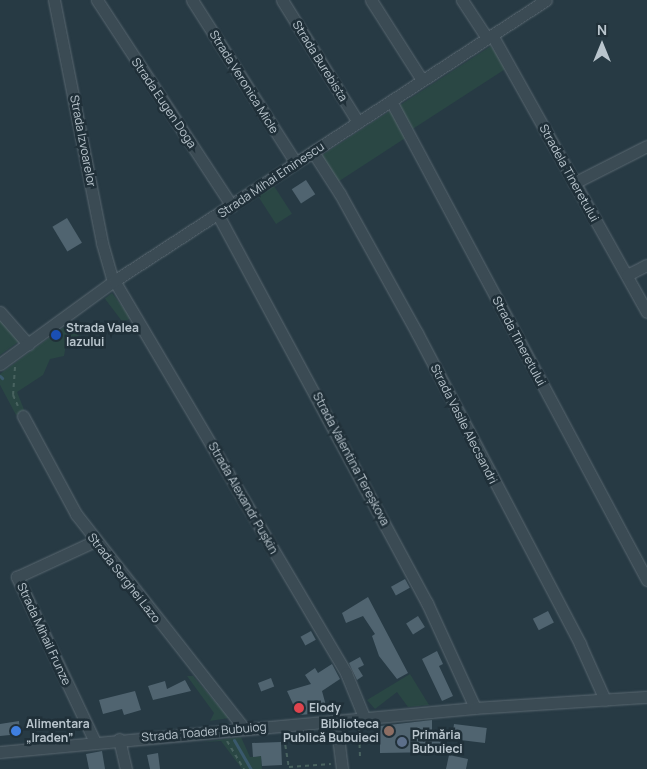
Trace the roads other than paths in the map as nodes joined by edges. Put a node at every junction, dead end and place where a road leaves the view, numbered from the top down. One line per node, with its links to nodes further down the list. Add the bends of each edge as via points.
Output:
1 (54, 0): 20 (street, Strada Izvoarelor, via 102,243)
2 (97, 0): 16 (street, Strada Eugen Doga)
3 (192, 0): 14 (street, Strada Veronica Micle)
4 (282, 0): 11 (street, Strada Burebista)
5 (371, 0): 9 (street)
6 (462, 0): 8 (street, Stradela Tineretului)
7 (546, 0): 8 (street, Strada Mihai Eminescu)
8 (490, 36): 9 (street, Strada Mihai Eminescu); 15 (street, Stradela Tineretului)
9 (422, 80): 10 (street, Strada Mihai Eminescu)
10 (391, 101): 11 (street, Strada Mihai Eminescu); 27 (street, Strada Tineretului)
11 (358, 122): 13 (street, Strada Mihai Eminescu)
12 (647, 146): 15 (street)
13 (312, 152): 14 (street, Strada Mihai Eminescu); 29 (street, Strada Vasile Alecsandri, via 340,194 417,333 580,644)
14 (296, 163): 16 (street, Strada Mihai Eminescu)
15 (574, 183): 19 (street, Stradela Tineretului)
16 (232, 206): 17 (street, Strada Mihai Eminescu)
17 (218, 215): 20 (street, Strada Mihai Eminescu); 30 (street, Strada Valentina Tereșkova, via 427,603)
18 (647, 265): 19 (street)
19 (627, 275): 22 (street, Stradela Tineretului)
20 (114, 281): 23 (street, Strada Mihai Eminescu); 32 (street, Strada Alexandr Pușkin, via 346,673)
21 (0, 312): 23 (street)
22 (647, 312)
23 (28, 344): 24 (street, Strada Mihai Eminescu)
24 (0, 364)
25 (23, 416): 26 (street, Strada Serghei Lazo, via 52,475)
26 (95, 541): 33 (street, Strada Serghei Lazo); 35 (street, Strada Mihail Frunze, via 17,577)
27 (647, 580)
28 (647, 697): 29 (street, Strada Toader Bubuiog)
29 (605, 700): 30 (street, Strada Toader Bubuiog)
30 (475, 708): 32 (street, Strada Toader Bubuiog)
31 (336, 720): 32 (street, Strada Toader Bubuiog); 33 (street, Strada Toader Bubuiog); 37 (street)
32 (362, 720)
33 (244, 728): 34 (street, Strada Toader Bubuiog)
34 (119, 740): 35 (street, Strada Toader Bubuiog); 38 (street)
35 (94, 742): 36 (street, Strada Toader Bubuiog)
36 (0, 752)
37 (342, 766)
38 (126, 769)

